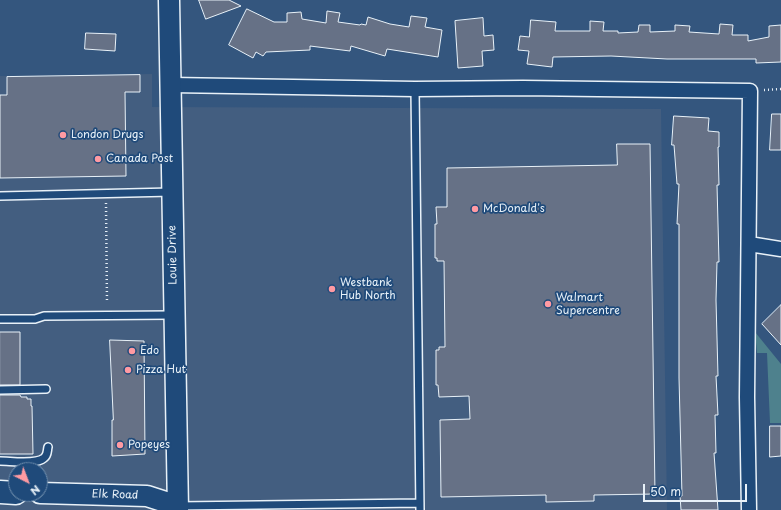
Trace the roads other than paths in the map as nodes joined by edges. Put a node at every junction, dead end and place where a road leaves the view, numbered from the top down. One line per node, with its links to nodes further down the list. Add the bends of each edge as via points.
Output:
1 (169, 0): 2 (street, Louie Drive)
2 (171, 85): 3 (street); 4 (street, Louie Drive)
3 (415, 89): 6 (street, via 750,91); 15 (lane)
4 (172, 192): 5 (lane); 8 (street, Louie Drive)
5 (0, 196)
6 (749, 244): 7 (street); 17 (street)
7 (781, 249)
8 (174, 315): 9 (lane); 16 (street, Louie Drive)
9 (0, 319)
10 (46, 389): 11 (lane)
11 (0, 390)
12 (48, 447): 13 (lane, via 45,458 38,462)
13 (0, 461)
14 (48, 493): 16 (street, Elk Road, via 147,496)
15 (420, 507): 16 (lane)
16 (176, 509)
17 (749, 510)

